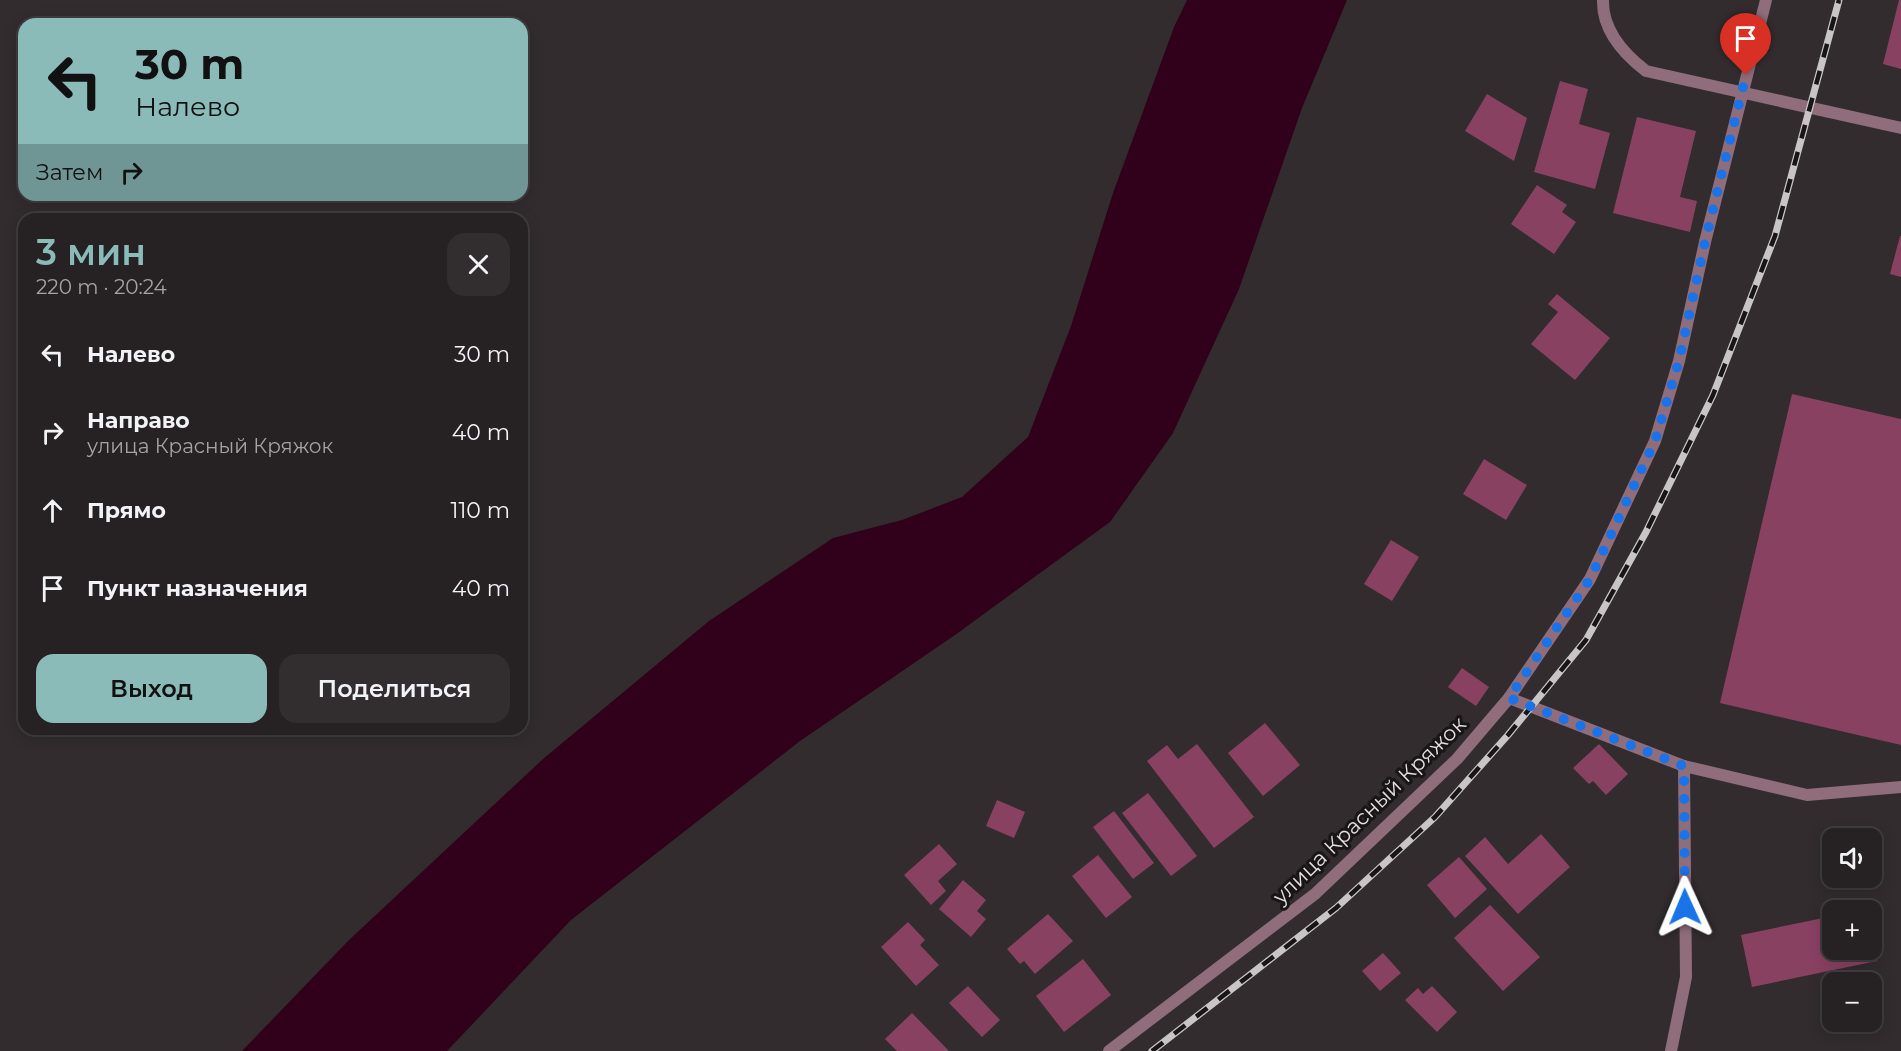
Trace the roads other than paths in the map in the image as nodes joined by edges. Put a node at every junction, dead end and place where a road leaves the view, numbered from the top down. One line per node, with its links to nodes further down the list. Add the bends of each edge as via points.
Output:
1 (1603, 0): 3 (street, via 1609,32 1628,57 1646,71)
2 (1766, 0): 3 (street, улица Красный Кряжок)
3 (1742, 93): 4 (street); 5 (street, улица Красный Кряжок, via 1679,361 1655,441 1590,579)
4 (1901, 128)
5 (1509, 698): 6 (street); 8 (street, улица Красный Кряжок, via 1457,759 1315,894)
6 (1684, 766): 7 (street, via 1807,795); 9 (street, via 1686,977)
7 (1901, 787)
8 (1109, 1051)
9 (1671, 1051)

